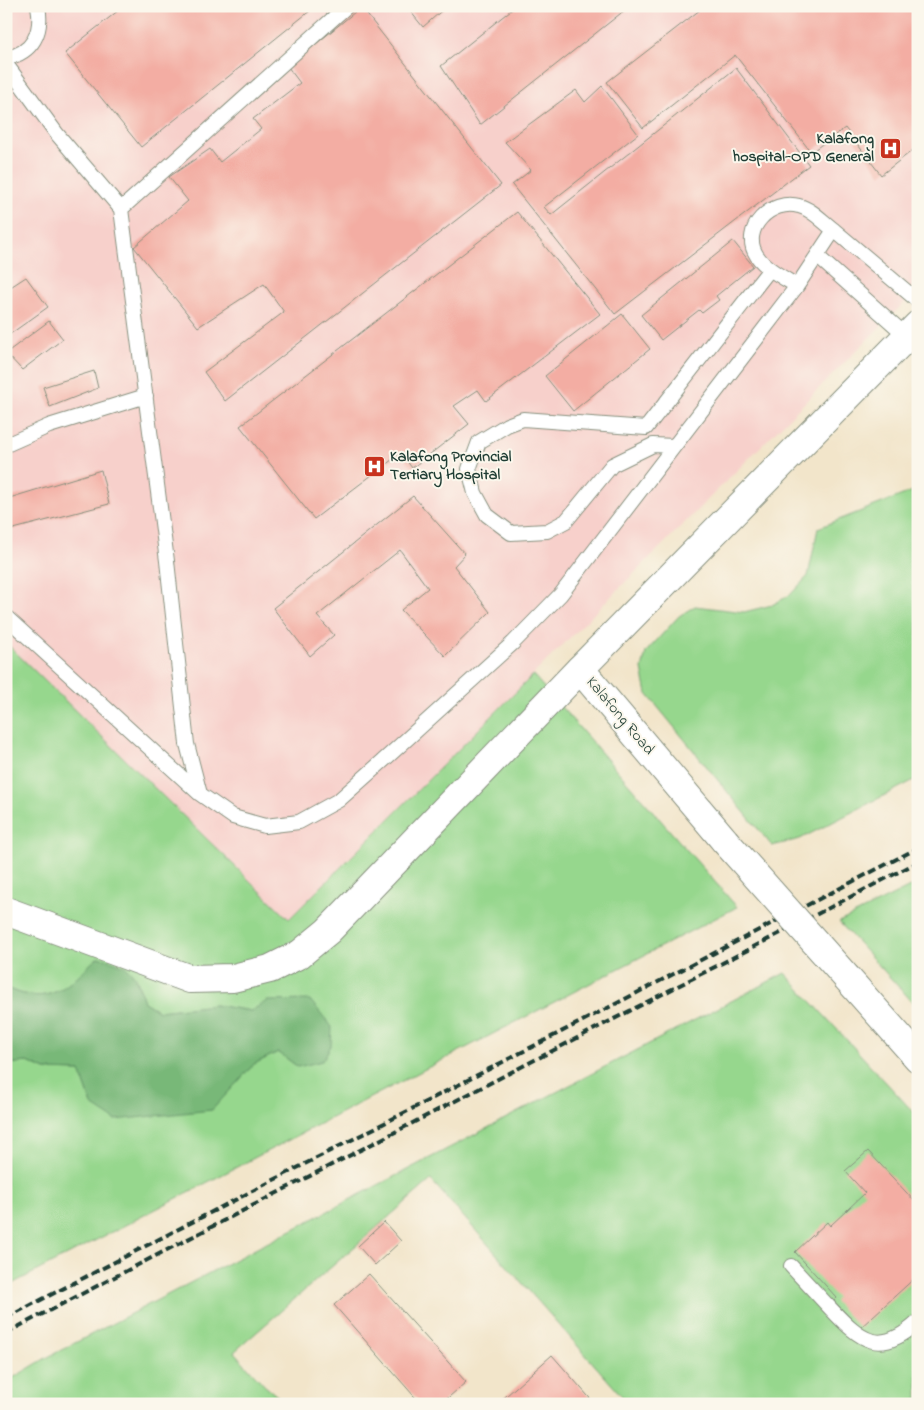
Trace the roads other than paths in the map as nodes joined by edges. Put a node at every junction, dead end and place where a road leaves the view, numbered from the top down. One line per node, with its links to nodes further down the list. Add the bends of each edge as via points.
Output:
1 (38, 6): 3 (lane, via 41,20 38,35 30,47 17,56)
2 (347, 6): 5 (lane)
3 (6, 58)
4 (6, 64): 5 (lane, via 57,134)
5 (121, 209): 12 (lane)
6 (834, 230): 7 (lane); 8 (lane, via 801,206 777,206 760,218 752,229 753,248); 10 (lane)
7 (817, 256): 9 (lane); 11 (lane)
8 (770, 269): 9 (lane); 13 (lane)
9 (797, 286): 16 (lane)
10 (918, 301)
11 (914, 335): 18 (street, Kalafong Road)
12 (146, 396): 14 (lane, via 49,426); 19 (lane, via 187,744)
13 (646, 428): 15 (lane); 15 (lane, via 523,418 479,442 469,469 475,493 487,515 511,533 547,531 566,521 612,465)
14 (6, 445)
15 (653, 445): 16 (lane)
16 (674, 446): 19 (lane, via 561,594 506,650 339,800 299,822 265,826 233,817)
17 (6, 617): 19 (lane)
18 (580, 669): 20 (street, via 328,931 300,954 270,969 233,978 190,979); 21 (street, Kalafong Road, bridge, via 725,841)
19 (200, 794)
20 (6, 911)
21 (918, 1058)
22 (791, 1266): 23 (lane, via 851,1330 865,1340 893,1340)
23 (918, 1322)

